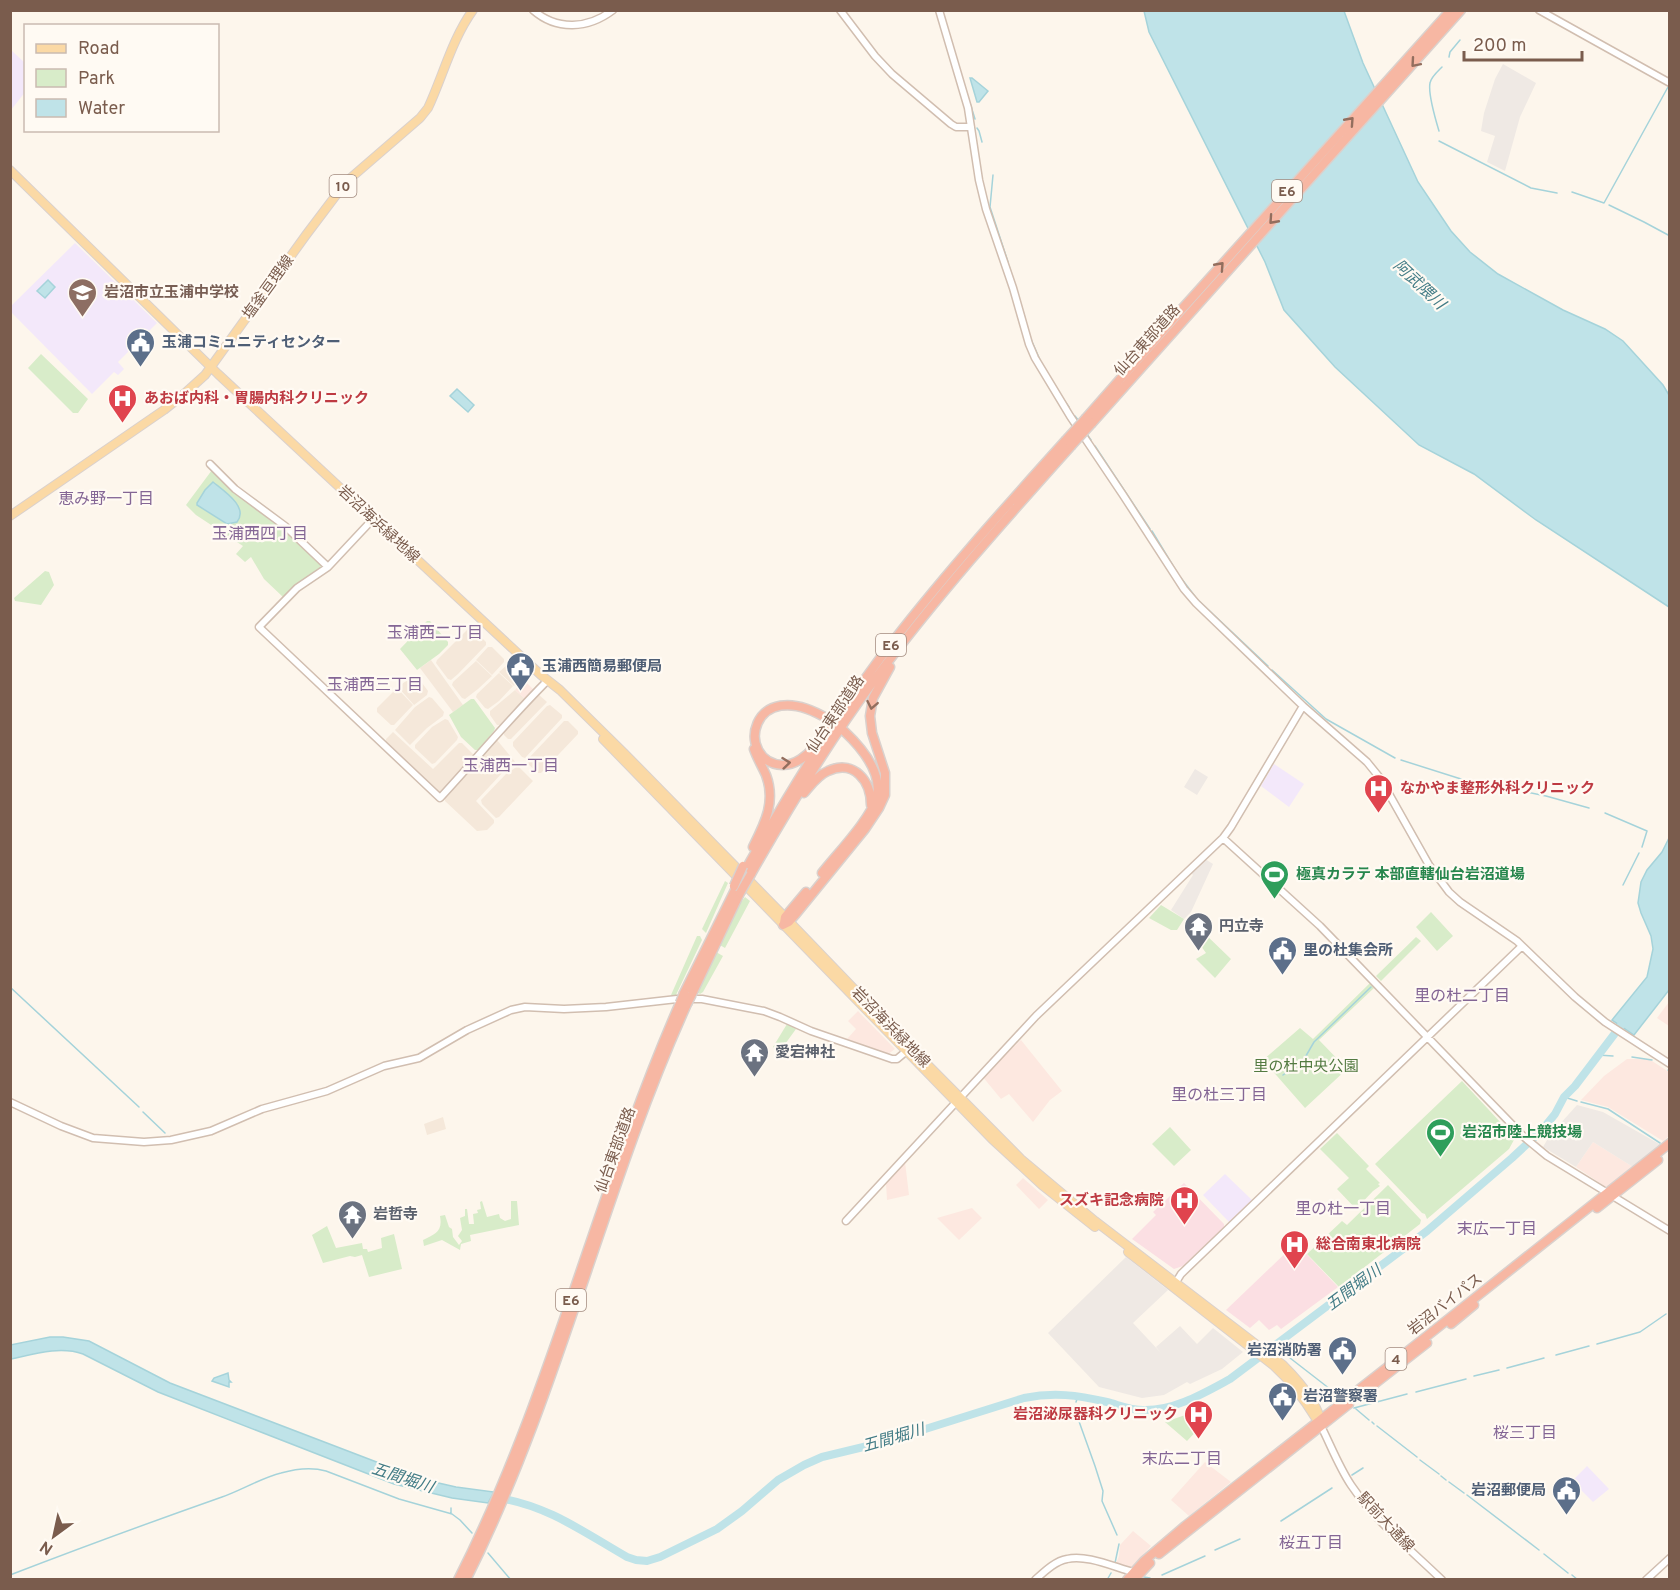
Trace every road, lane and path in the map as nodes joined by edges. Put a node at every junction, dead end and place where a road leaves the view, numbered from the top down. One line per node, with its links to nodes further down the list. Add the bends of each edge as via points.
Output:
1 (473, 10): 13 (main road, 塩釜亘理線 / 10, via 428,108 346,182)
2 (533, 10): 3 (street, via 547,20 567,26 587,24)
3 (613, 10)
4 (840, 10): 10 (street, via 875,56 901,82 951,124)
5 (939, 10): 10 (street)
6 (1451, 10): 12 (highway, 仙台東部道路 / E6, one-way to 6)
7 (1461, 10): 12 (highway, 仙台東部道路 / E6, one-way to 12)
8 (1539, 10): 9 (street)
9 (1670, 83)
10 (971, 127): 22 (street, via 986,208 1042,373 1184,589)
11 (10, 170): 13 (main road, 岩沼海浜緑地線)
12 (1184, 313): 14 (highway, 仙台東部道路 / E6, bridge)
13 (211, 367): 16 (main road, 塩釜亘理線 / 10, via 175,402); 17 (main road, 岩沼海浜緑地線)
14 (1068, 444): 19 (highway, 仙台東部道路 / E6); 20 (highway, 仙台東部道路 / E6, via 987,528)
15 (210, 464): 18 (street)
16 (10, 516)
17 (373, 519): 18 (street); 21 (main road, 岩沼海浜緑地線)
18 (328, 567): 21 (street, via 297,588 259,627 440,798)
19 (948, 586): 23 (highway, one-way to 23, via 888,670 873,698 871,728 886,779); 26 (highway, 仙台東部道路 / E6, via 874,680)
20 (904, 629): 26 (highway, 仙台東部道路 / E6, via 821,745); 26 (highway, one-way to 20, via 770,803 769,785 752,743 756,718 770,705 789,701 808,705 830,718 786,705 768,710 758,722 756,743 764,757 778,764 793,764 810,753 871,667)
21 (547, 681): 28 (main road, 岩沼海浜緑地線)
22 (1303, 706): 25 (street); 29 (street, via 1380,778 1429,865 1449,892)
23 (882, 801): 24 (highway, via 874,763 845,729 874,773 877,797); 28 (highway, via 865,829)
24 (871, 809): 26 (highway, via 870,791 862,776 847,768 826,772 805,792); 28 (highway)
25 (1223, 838): 31 (street, via 1320,926); 34 (street, via 1036,1016)
26 (747, 870): 27 (highway, 仙台東部道路 / E6, bridge)
27 (737, 889): 30 (highway, 仙台東部道路 / E6); 30 (highway, 仙台東部道路 / E6)
28 (786, 921): 32 (main road, 岩沼海浜緑地線)
29 (1522, 946): 31 (street); 33 (street, via 1605,1022)
30 (688, 993): 44 (highway, 仙台東部道路 / E6, bridge, via 632,1131 568,1328 520,1452)
31 (1428, 1037): 38 (street, via 1534,1146); 41 (street, via 1181,1274)
32 (908, 1049): 34 (main road, 岩沼海浜緑地線); 35 (street, via 892,1059 773,1014 702,999 586,1008 525,1007 467,1030 423,1057 377,1069 327,1092 262,1108 211,1131 171,1140 93,1138)
33 (1670, 1064)
34 (958, 1100): 39 (street); 41 (main road, 岩沼海浜緑地線, via 992,1139 1042,1185)
35 (10, 1102)
36 (1670, 1143): 38 (highway, 岩沼バイパス / 4)
37 (1670, 1150): 38 (highway, 岩沼バイパス / 4)
38 (1610, 1194): 40 (street); 42 (highway, 岩沼バイパス / 4)
39 (846, 1221)
40 (1670, 1231)
41 (1175, 1285): 42 (main road, 岩沼海浜緑地線, via 1271,1360)
42 (1320, 1422): 45 (highway, 岩沼バイパス / 4); 47 (street, 駅前大通線, via 1344,1473 1363,1501)
43 (1670, 1558): 48 (street)
44 (463, 1577)
45 (1131, 1577): 46 (street, via 1086,1558 1055,1564)
46 (1035, 1580)
47 (1442, 1580)
48 (1646, 1580)

